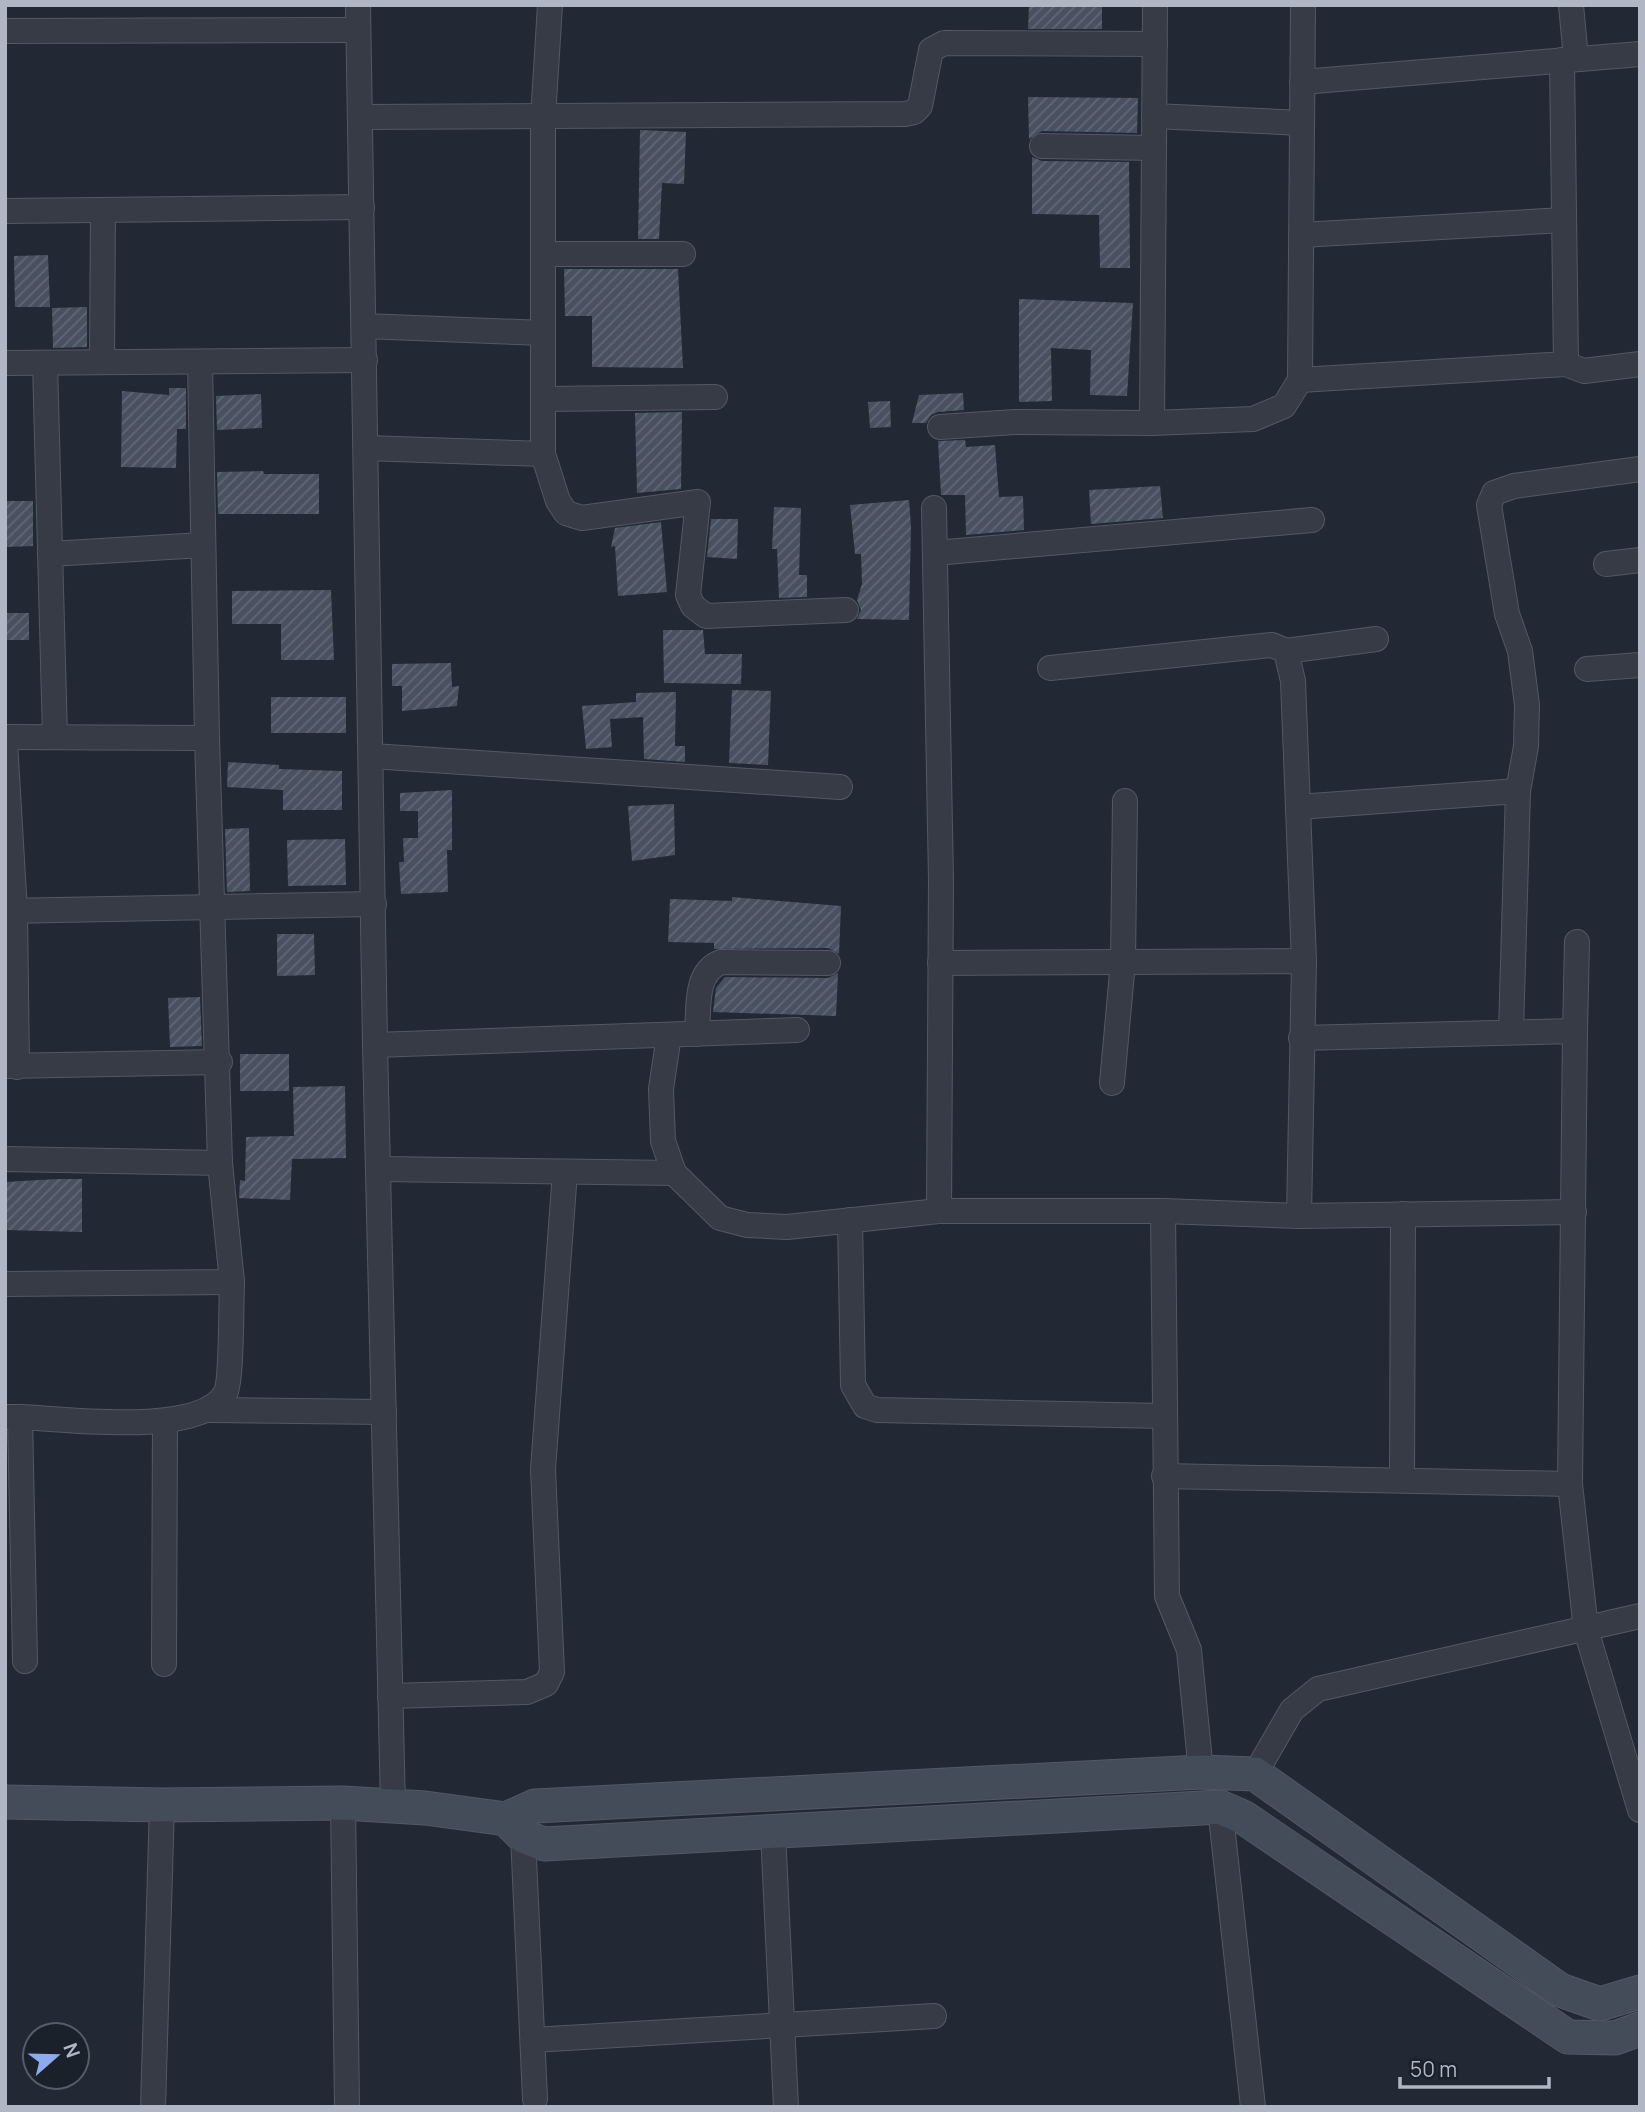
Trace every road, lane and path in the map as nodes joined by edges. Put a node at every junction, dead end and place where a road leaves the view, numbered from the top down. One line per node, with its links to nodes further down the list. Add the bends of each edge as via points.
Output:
1 (358, 5): 6 (street)
2 (551, 5): 14 (street)
3 (1156, 5): 8 (street)
4 (1303, 5): 11 (street)
5 (1571, 5): 10 (street)
6 (358, 30): 7 (street); 13 (street)
7 (5, 31)
8 (1155, 44): 12 (street); 14 (street, via 944,43 931,50 920,106 905,114)
9 (1640, 54): 10 (street)
10 (1569, 60): 11 (street); 21 (street)
11 (1302, 82): 15 (street)
12 (1154, 116): 15 (street); 17 (street)
13 (360, 117): 14 (street); 18 (street)
14 (542, 118): 23 (street)
15 (1302, 123): 22 (street)
16 (1042, 146): 17 (street)
17 (1154, 148): 37 (street)
18 (362, 207): 19 (street); 25 (street)
19 (103, 210): 20 (street); 28 (street)
20 (5, 211)
21 (1564, 220): 22 (street); 33 (street)
22 (1301, 235): 34 (street)
23 (543, 254): 24 (street); 26 (street)
24 (683, 254)
25 (364, 326): 26 (street); 27 (street)
26 (543, 333): 36 (street)
27 (365, 360): 29 (street); 39 (street)
28 (103, 362): 29 (street); 31 (street)
29 (200, 362): 44 (street)
30 (5, 363): 31 (street)
31 (45, 363): 46 (street)
32 (1640, 364): 33 (street, via 1584,371)
33 (1566, 365): 34 (street)
34 (1300, 380): 37 (street, via 1284,406 1253,419)
35 (715, 397): 36 (street)
36 (543, 399): 40 (street)
37 (1152, 423): 38 (street, via 1015,422)
38 (940, 427)
39 (366, 448): 40 (street); 58 (street)
40 (543, 454): 49 (street, via 558,501 574,516 698,502 688,595 706,616)
41 (1640, 469): 60 (street, via 1514,486 1494,493 1489,505 1527,705)
42 (934, 508): 45 (street)
43 (1311, 520): 45 (street)
44 (203, 545): 46 (street); 56 (street)
45 (935, 553): 70 (street)
46 (50, 554): 55 (street)
47 (1640, 560): 48 (street)
48 (1606, 564)
49 (846, 610)
50 (1376, 639): 51 (street)
51 (1286, 650): 53 (street, via 1272,645); 62 (street, via 1293,681)
52 (1640, 666): 54 (street)
53 (1050, 668)
54 (1587, 669)
55 (55, 737): 56 (street); 57 (street)
56 (206, 738): 64 (street)
57 (5, 739): 65 (street)
58 (372, 756): 59 (street); 63 (street)
59 (840, 787)
60 (1518, 791): 62 (street); 73 (street)
61 (1125, 801): 68 (street)
62 (1298, 807): 67 (street)
63 (374, 904): 64 (street); 77 (street)
64 (211, 908): 65 (street); 78 (street)
65 (10, 911): 79 (street)
66 (1577, 942): 72 (street)
67 (1304, 961): 68 (street); 76 (street)
68 (1123, 962): 70 (street); 80 (street)
69 (828, 963): 74 (street, via 721,962 709,967 703,976)
70 (940, 963): 86 (street)
71 (797, 1030): 74 (street)
72 (1574, 1031): 73 (street); 88 (street)
73 (1511, 1032): 76 (street)
74 (697, 1034): 75 (street)
75 (669, 1035): 77 (street); 85 (street, via 661,1089 663,1141)
76 (1301, 1038): 90 (street)
77 (375, 1045): 83 (street)
78 (219, 1062): 79 (street); 82 (street)
79 (11, 1066)
80 (1112, 1083)
81 (5, 1158): 82 (street)
82 (220, 1163): 92 (street)
83 (379, 1169): 84 (street); 95 (street)
84 (565, 1172): 85 (street); 106 (street, via 543,1469 552,1672 536,1690)
85 (674, 1173): 91 (street, via 720,1218 787,1227)
86 (939, 1211): 87 (street); 91 (street)
87 (1163, 1211): 90 (street); 96 (street)
88 (1574, 1212): 89 (street); 101 (street)
89 (1403, 1214): 90 (street); 100 (street)
90 (1299, 1216)
91 (850, 1220): 96 (street, via 853,1385 864,1406 877,1410)
92 (232, 1282): 93 (street); 94 (street, via 227,1392)
93 (5, 1284)
94 (211, 1410): 95 (street); 98 (street)
95 (384, 1412): 106 (street)
96 (1165, 1416): 99 (street)
97 (13, 1417): 98 (street); 104 (street)
98 (165, 1422): 105 (street)
99 (1164, 1476): 100 (street); 107 (street, via 1167,1596 1189,1650)
100 (1402, 1480): 101 (street)
101 (1570, 1484): 103 (street)
102 (1640, 1616): 103 (street)
103 (1586, 1630): 108 (street, via 1318,1689 1292,1710); 109 (street)
104 (25, 1661)
105 (164, 1664)
106 (390, 1696): 113 (street)
107 (1201, 1772): 108 (street); 115 (street, via 535,1806)
108 (1255, 1774): 117 (street, via 1560,1990 1600,2004)
109 (1638, 1794)
110 (5, 1802): 112 (street)
111 (343, 1803): 112 (street); 113 (street); 124 (street)
112 (162, 1805): 123 (street)
113 (393, 1806): 115 (street)
114 (1220, 1807): 116 (street); 120 (street, via 1243,1817 1568,2037 1615,2038); 126 (street)
115 (514, 1827): 116 (street, via 544,1844); 121 (street)
116 (773, 1832): 119 (street)
117 (1640, 1992)
118 (933, 2016): 119 (street)
119 (781, 2025): 121 (street); 125 (street)
120 (1640, 2029)
121 (533, 2040): 122 (street)
122 (535, 2099)
123 (153, 2107)
124 (346, 2107)
125 (786, 2107)
126 (1253, 2107)

